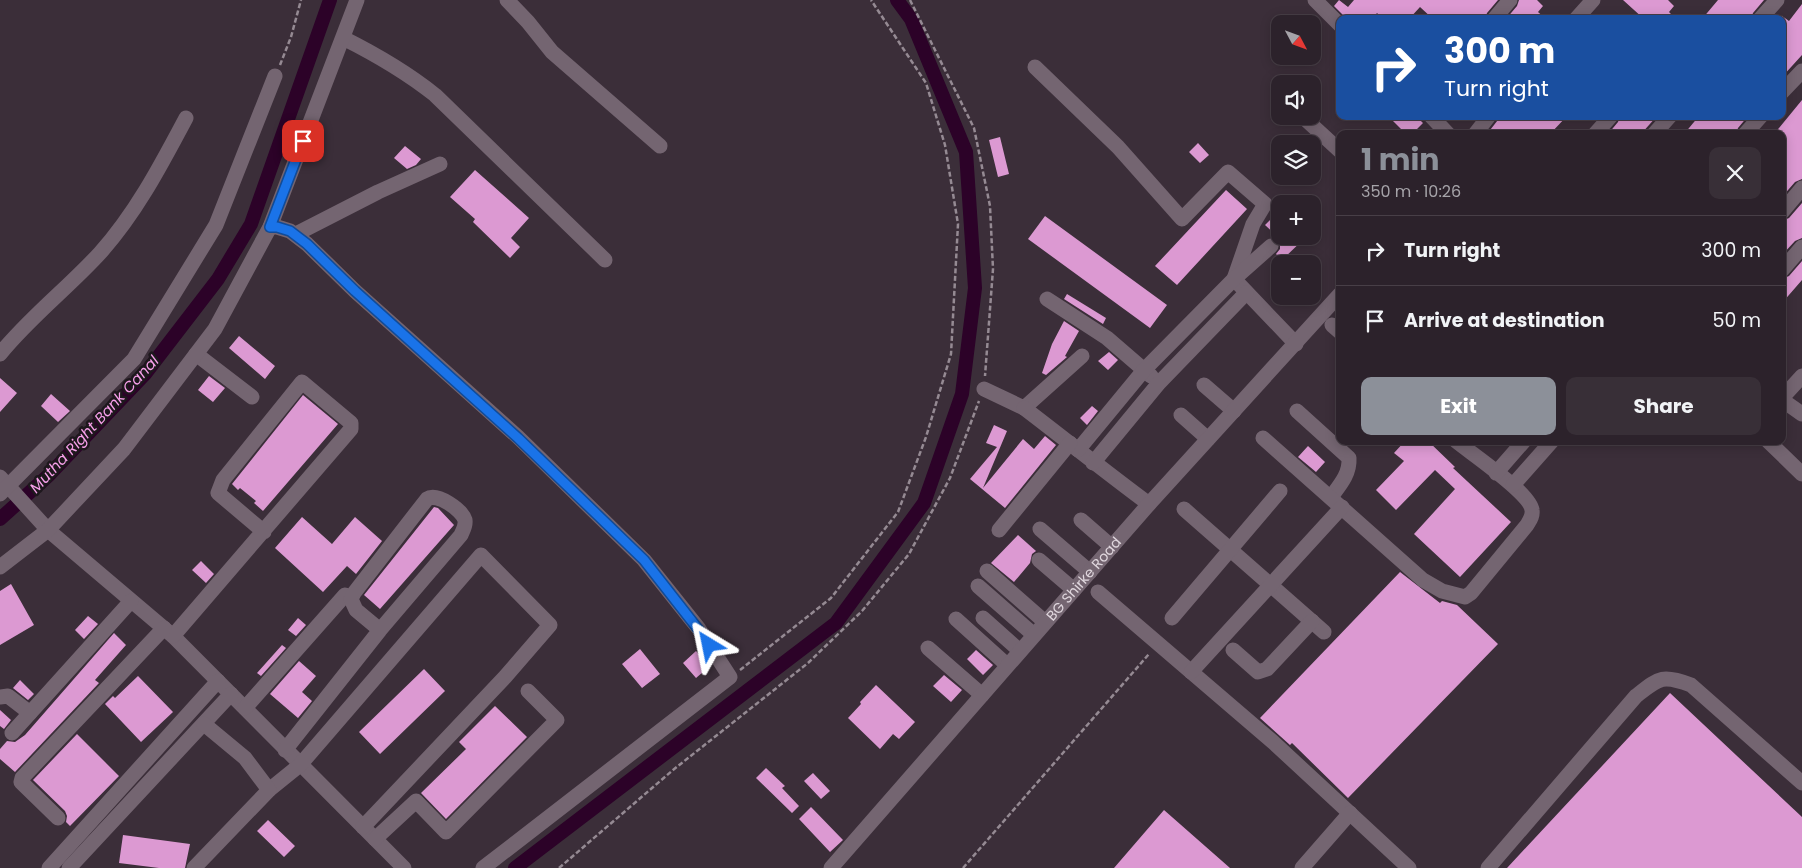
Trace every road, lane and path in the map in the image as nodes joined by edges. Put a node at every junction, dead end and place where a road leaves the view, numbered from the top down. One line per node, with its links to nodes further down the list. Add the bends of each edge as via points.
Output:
1 (302, 0): 17 (path)
2 (357, 0): 14 (street)
3 (507, 0): 31 (street, via 552,52)
4 (872, 0): 111 (path, via 926,84 945,145 958,224 951,354 926,437 898,512 831,598)
5 (910, 0): 54 (path, via 974,128 990,206 994,269)
6 (1315, 0): 13 (street)
7 (1510, 0): 10 (street)
8 (1593, 0): 11 (street)
9 (1777, 0): 12 (street)
10 (1497, 15)
11 (1580, 15)
12 (1764, 15)
13 (1336, 21)
14 (343, 38): 36 (street); 40 (street, via 383,58 435,95)
15 (1035, 67): 42 (street, via 1118,147 1182,218 1228,172 1265,204 1253,224)
16 (1802, 71): 18 (street)
17 (275, 76): 74 (street, via 216,225 134,359)
18 (1786, 88)
19 (186, 118): 47 (street, via 133,211 101,252)
20 (1435, 120): 26 (street)
21 (1486, 120): 27 (street)
22 (1607, 120): 28 (street)
23 (1666, 120): 29 (street)
24 (1757, 120): 30 (street)
25 (1312, 125): 32 (street)
26 (1444, 130)
27 (1478, 130)
28 (1599, 130)
29 (1658, 130)
30 (1749, 130)
31 (660, 146)
32 (1336, 147)
33 (440, 164): 37 (street)
34 (1802, 188): 35 (street)
35 (1786, 207)
36 (270, 227): 37 (street, via 284,228); 48 (street, via 214,330)
37 (296, 234): 111 (street, via 518,438 644,560 698,629)
38 (1271, 246): 42 (street)
39 (1802, 247): 41 (street)
40 (604, 260)
41 (1786, 265)
42 (1234, 279): 43 (street); 50 (street)
43 (1246, 293): 46 (street); 52 (street)
44 (1047, 299): 50 (street, via 1107,338)
45 (1336, 299): 46 (street, BG Shirke Road)
46 (1296, 344): 60 (street, BG Shirke Road)
47 (0, 354)
48 (196, 354): 56 (street); 80 (street, via 124,449)
49 (1082, 356): 58 (street)
50 (1144, 370): 52 (street); 69 (street)
51 (1802, 376): 55 (street)
52 (1159, 383): 70 (street)
53 (1204, 385): 60 (street)
54 (984, 389): 58 (street); 134 (path, via 950,478 914,545 862,611 808,663 673,770)
55 (1786, 394)
56 (252, 397)
57 (1786, 402): 61 (street)
58 (1024, 408): 69 (street)
59 (1296, 410): 76 (street, via 1349,458 1350,466)
60 (1234, 411): 64 (street, BG Shirke Road)
61 (1802, 414)
62 (1181, 415): 64 (street)
63 (1263, 438): 76 (street)
64 (1208, 439): 77 (street, BG Shirke Road)
65 (1461, 445): 71 (street)
66 (1520, 445): 71 (street)
67 (1548, 445): 73 (street)
68 (1772, 445): 72 (street)
69 (1074, 446): 70 (street); 82 (street)
70 (1093, 463): 77 (street)
71 (1496, 473): 73 (street)
72 (1802, 474)
73 (1513, 485): 76 (street, via 1529,502 1532,516 1465,597 1442,591 1423,580)
74 (6, 487): 80 (street)
75 (1280, 491): 85 (street)
76 (1336, 502): 90 (street)
77 (1149, 504): 84 (street, BG Shirke Road)
78 (1184, 509): 85 (street)
79 (1081, 520): 84 (street)
80 (44, 524): 87 (street); 95 (street)
81 (1040, 529): 89 (street)
82 (999, 530)
83 (264, 532): 83 (street, via 350,429 351,423 302,382 223,480 218,493); 102 (street)
84 (1112, 547): 89 (street, BG Shirke Road)
85 (1230, 550): 90 (street); 97 (street)
86 (1039, 560): 92 (street)
87 (0, 567)
88 (987, 571): 100 (street)
89 (1090, 572): 92 (street, BG Shirke Road)
90 (1270, 585): 99 (street); 110 (street)
91 (978, 586): 104 (street)
92 (1074, 590): 100 (street, BG Shirke Road)
93 (1098, 592): 105 (street)
94 (344, 595): 117 (street)
95 (131, 601): 102 (street); 118 (street)
96 (983, 618): 108 (street)
97 (1172, 618)
98 (956, 619): 109 (street)
99 (1312, 621): 103 (street); 107 (street, via 1267,669 1258,672)
100 (1045, 622): 104 (street, BG Shirke Road)
101 (380, 630): 101 (street, via 461,535 465,520 445,500 436,496 427,499 354,593 351,599 356,610); 121 (street)
102 (168, 632): 112 (street); 126 (street, via 22,778 20,782)
103 (1324, 632)
104 (1034, 635): 108 (street, BG Shirke Road)
105 (1158, 643): 110 (street); 136 (path)
106 (928, 648): 115 (street)
107 (1233, 650)
108 (1020, 651): 109 (street, BG Shirke Road)
109 (1007, 665): 115 (street, BG Shirke Road)
110 (1192, 672): 125 (street)
111 (730, 677): 133 (street)
112 (218, 682): 114 (street); 129 (street)
113 (528, 691): 128 (street, via 558,720 446,832 416,801)
114 (231, 694): 117 (street); 119 (street)
115 (982, 695): 135 (street, BG Shirke Road)
116 (0, 698): 118 (street, via 8,696)
117 (245, 708): 121 (street)
118 (30, 714): 120 (street)
119 (208, 719): 124 (street, via 245,758); 130 (street)
120 (12, 733)
121 (285, 750): 122 (street)
122 (300, 765): 124 (street); 127 (street); 127 (street, via 481,555 550,625)
123 (1802, 783): 139 (street, via 1691,685 1674,678 1657,680 1636,696)
124 (269, 790): 131 (street)
125 (1350, 813): 137 (street); 138 (street)
126 (58, 818)
127 (363, 827): 128 (street)
128 (375, 839): 132 (street)
129 (49, 868)
130 (69, 868)
131 (194, 868)
132 (404, 868)
133 (483, 868)
134 (559, 868)
135 (831, 868)
136 (963, 868)
137 (1302, 868)
138 (1409, 868)
139 (1488, 868)

